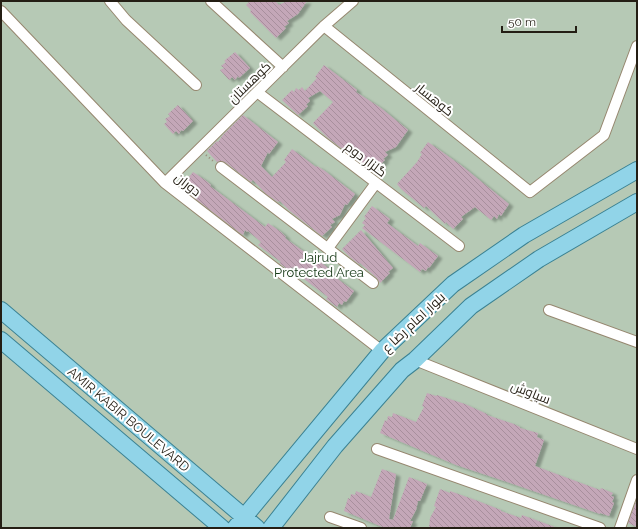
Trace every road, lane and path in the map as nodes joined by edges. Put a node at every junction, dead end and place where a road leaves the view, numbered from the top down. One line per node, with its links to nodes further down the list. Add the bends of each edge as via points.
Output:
1 (110, 1): 8 (street, via 126,20)
2 (211, 1): 7 (street)
3 (353, 1): 5 (street, کوهستان)
4 (1, 11): 13 (street, دوران)
5 (324, 26): 6 (street, کوهسار, via 530,192 604,135); 7 (street, کوهستان)
6 (637, 46)
7 (283, 67): 9 (street, کوهستان)
8 (196, 85)
9 (257, 92): 10 (street, کوهستان); 14 (street, گلزار دوم)
10 (198, 150): 11 (path); 13 (street, کوهستان)
11 (221, 167): 17 (street)
12 (637, 170): 23 (main road, بلوار امام رضا ع, via 524,235 453,284)
13 (165, 182): 23 (street, دوران)
14 (376, 183): 16 (street, گلزار دوم); 17 (street)
15 (637, 202): 24 (main road, via 539,259 471,306)
16 (459, 246)
17 (328, 248): 18 (street)
18 (373, 283)
19 (1, 310): 29 (main road, AMIR KABIR BOULEVARD)
20 (549, 310): 22 (street)
21 (1, 340): 30 (main road, AMIR KABIR BOULEVARD)
22 (637, 342)
23 (382, 350): 29 (main road, بلوار امام رضا ع)
24 (415, 360): 26 (street, سیاوش); 32 (main road, via 402,370 335,446)
25 (377, 449): 34 (street)
26 (637, 449)
27 (637, 480): 35 (street)
28 (330, 517): 33 (street)
29 (240, 523): 31 (main road, AMIR KABIR BOULEVARD)
30 (222, 528)
31 (257, 528)
32 (271, 528)
33 (362, 528)
34 (600, 528)
35 (620, 528)

